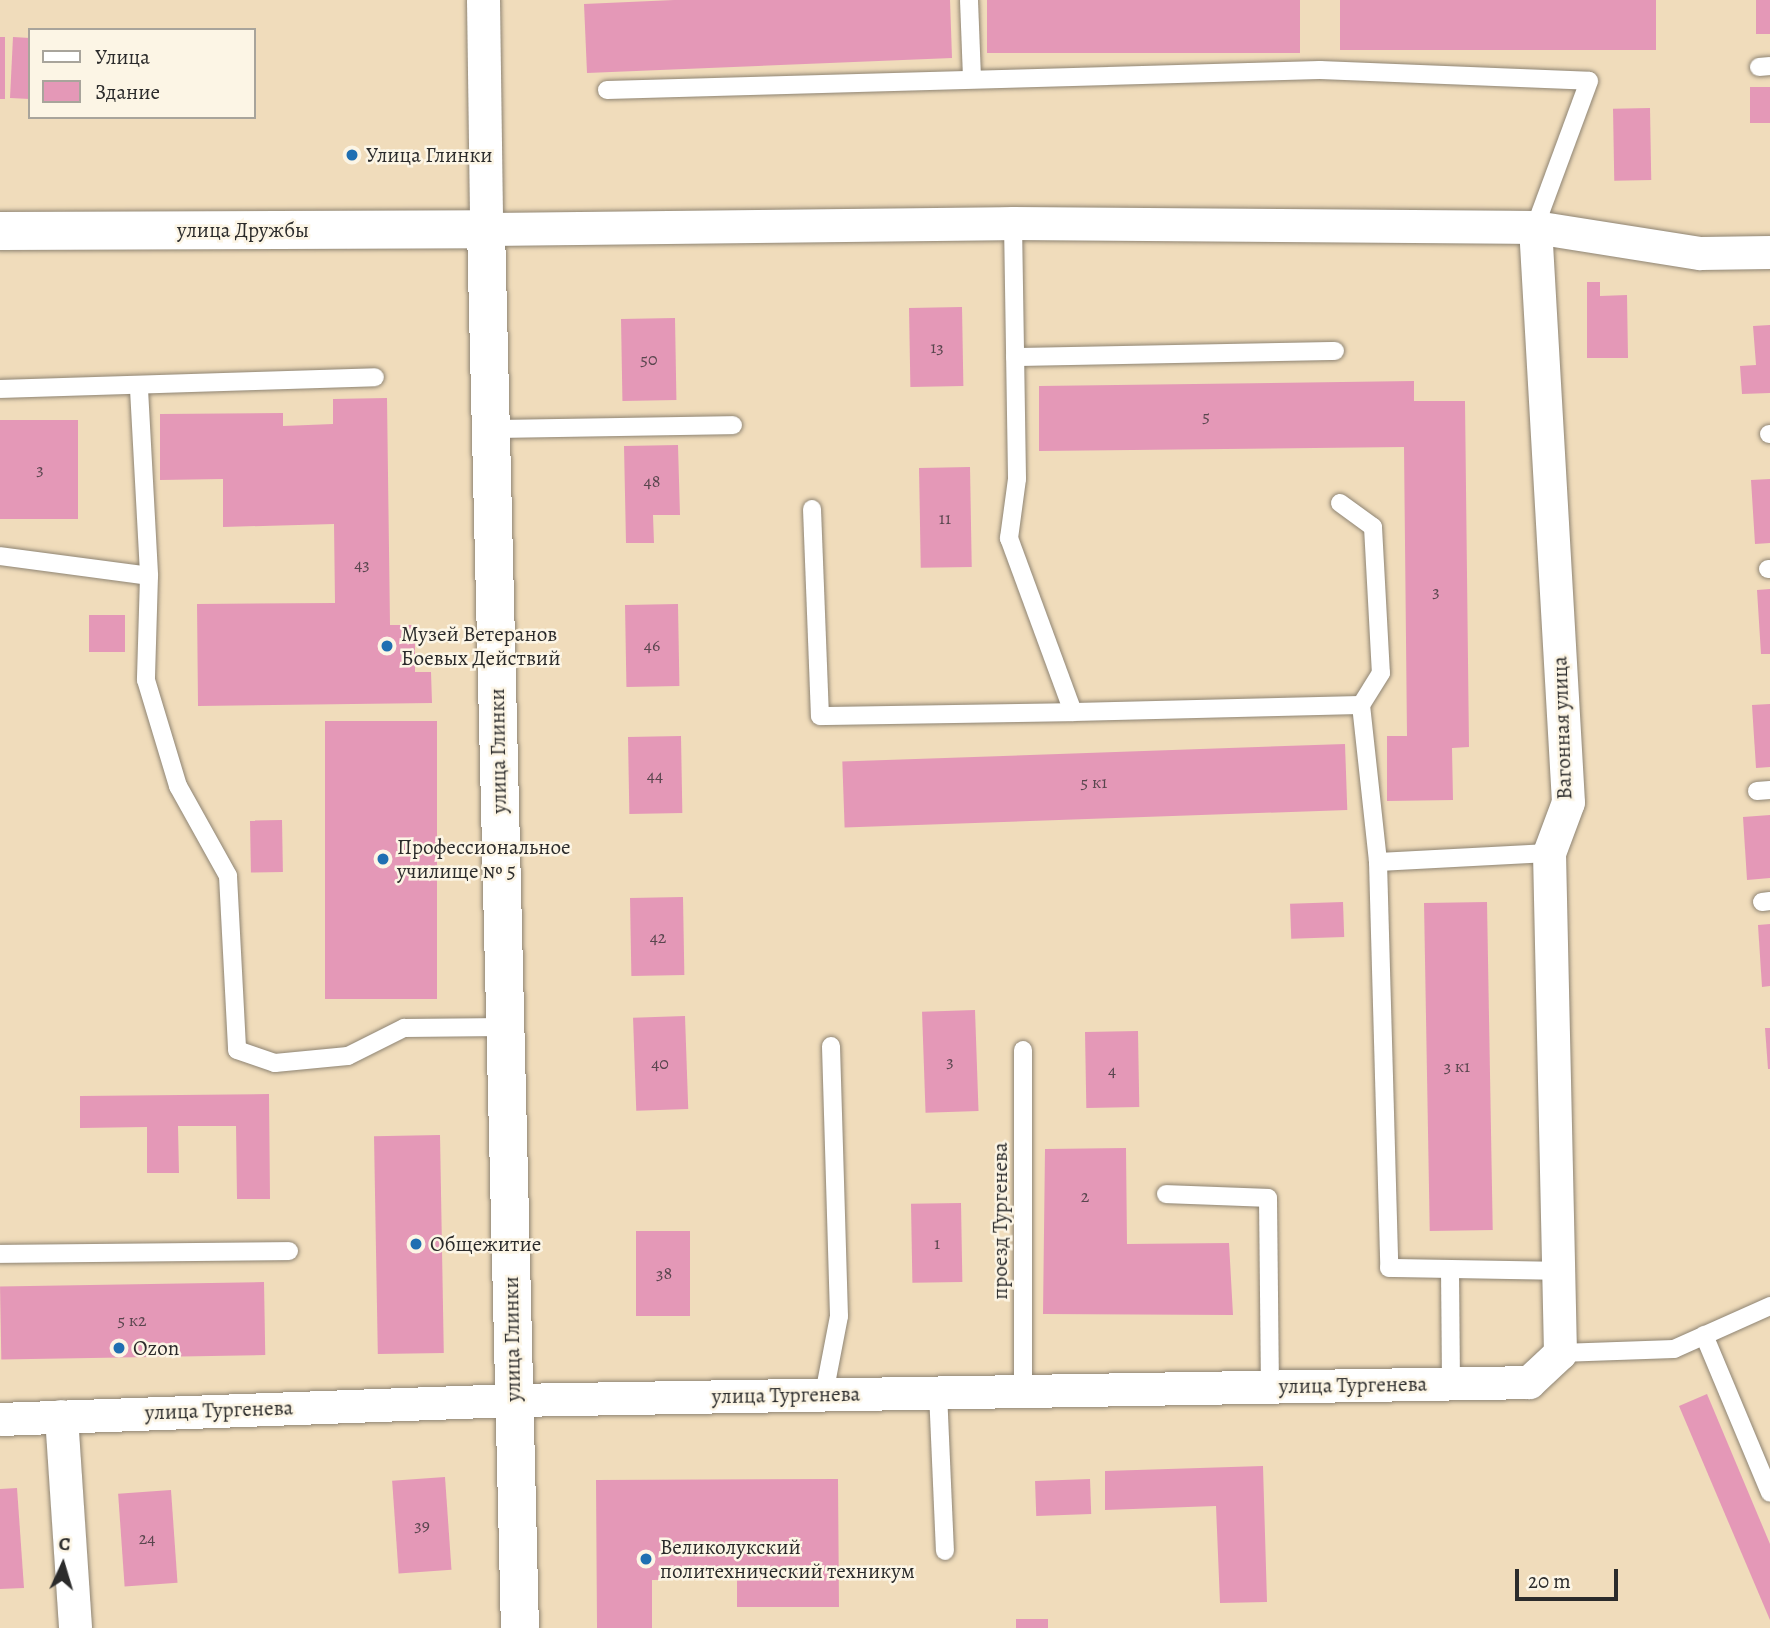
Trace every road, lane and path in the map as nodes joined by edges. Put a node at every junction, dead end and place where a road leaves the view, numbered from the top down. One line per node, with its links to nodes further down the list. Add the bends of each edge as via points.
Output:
1 (483, 0): 7 (street, улица Глинки)
2 (969, 0): 3 (lane)
3 (972, 79): 4 (lane); 6 (lane, via 1320,70 1589,81)
4 (607, 90)
5 (1013, 223): 6 (street); 7 (street); 11 (lane)
6 (1535, 227): 9 (street, via 1700,253); 23 (street, Вагонная улица, via 1568,802)
7 (486, 229): 8 (street, улица Дружбы); 16 (street, улица Глинки)
8 (0, 230)
9 (1770, 252)
10 (1335, 351): 11 (lane)
11 (1015, 357): 22 (lane, via 1017,479 1009,538)
12 (375, 377): 14 (lane)
13 (0, 389): 14 (lane)
14 (139, 389): 20 (lane)
15 (733, 425): 16 (lane)
16 (491, 429): 25 (street, улица Глинки)
17 (1340, 503): 21 (lane, via 1373,527 1381,673)
18 (812, 509): 22 (lane, via 820,716)
19 (0, 556): 20 (lane)
20 (149, 576): 25 (lane, via 146,680 178,786 228,876 237,1050 275,1063 348,1056 404,1028)
21 (1361, 705): 22 (lane); 24 (lane)
22 (1073, 712)
23 (1549, 853): 24 (lane); 32 (street, Вагонная улица)
24 (1378, 862): 31 (lane, via 1389,1268)
25 (505, 1027): 41 (street, улица Глинки)
26 (831, 1046): 40 (lane, via 839,1316)
27 (1023, 1050): 38 (lane, проезд Тургенева)
28 (1166, 1194): 37 (lane, via 1268,1198)
29 (289, 1251): 30 (lane)
30 (0, 1254)
31 (1450, 1269): 32 (lane); 36 (lane)
32 (1558, 1271): 35 (street, Вагонная улица)
33 (1770, 1306): 34 (lane)
34 (1704, 1335): 35 (lane, via 1674,1349); 44 (lane)
35 (1560, 1353): 36 (street, улица Тургенева, via 1529,1382)
36 (1451, 1383): 37 (street, улица Тургенева)
37 (1270, 1387): 38 (street, улица Тургенева)
38 (1023, 1391): 39 (street, улица Тургенева)
39 (938, 1392): 40 (street, улица Тургенева); 45 (lane)
40 (824, 1394): 41 (street, улица Тургенева)
41 (513, 1400): 42 (street, улица Тургенева); 47 (street, улица Глинки)
42 (61, 1416): 43 (street, улица Тургенева); 46 (street)
43 (0, 1419)
44 (1770, 1493)
45 (945, 1552)
46 (75, 1628)
47 (520, 1628)

